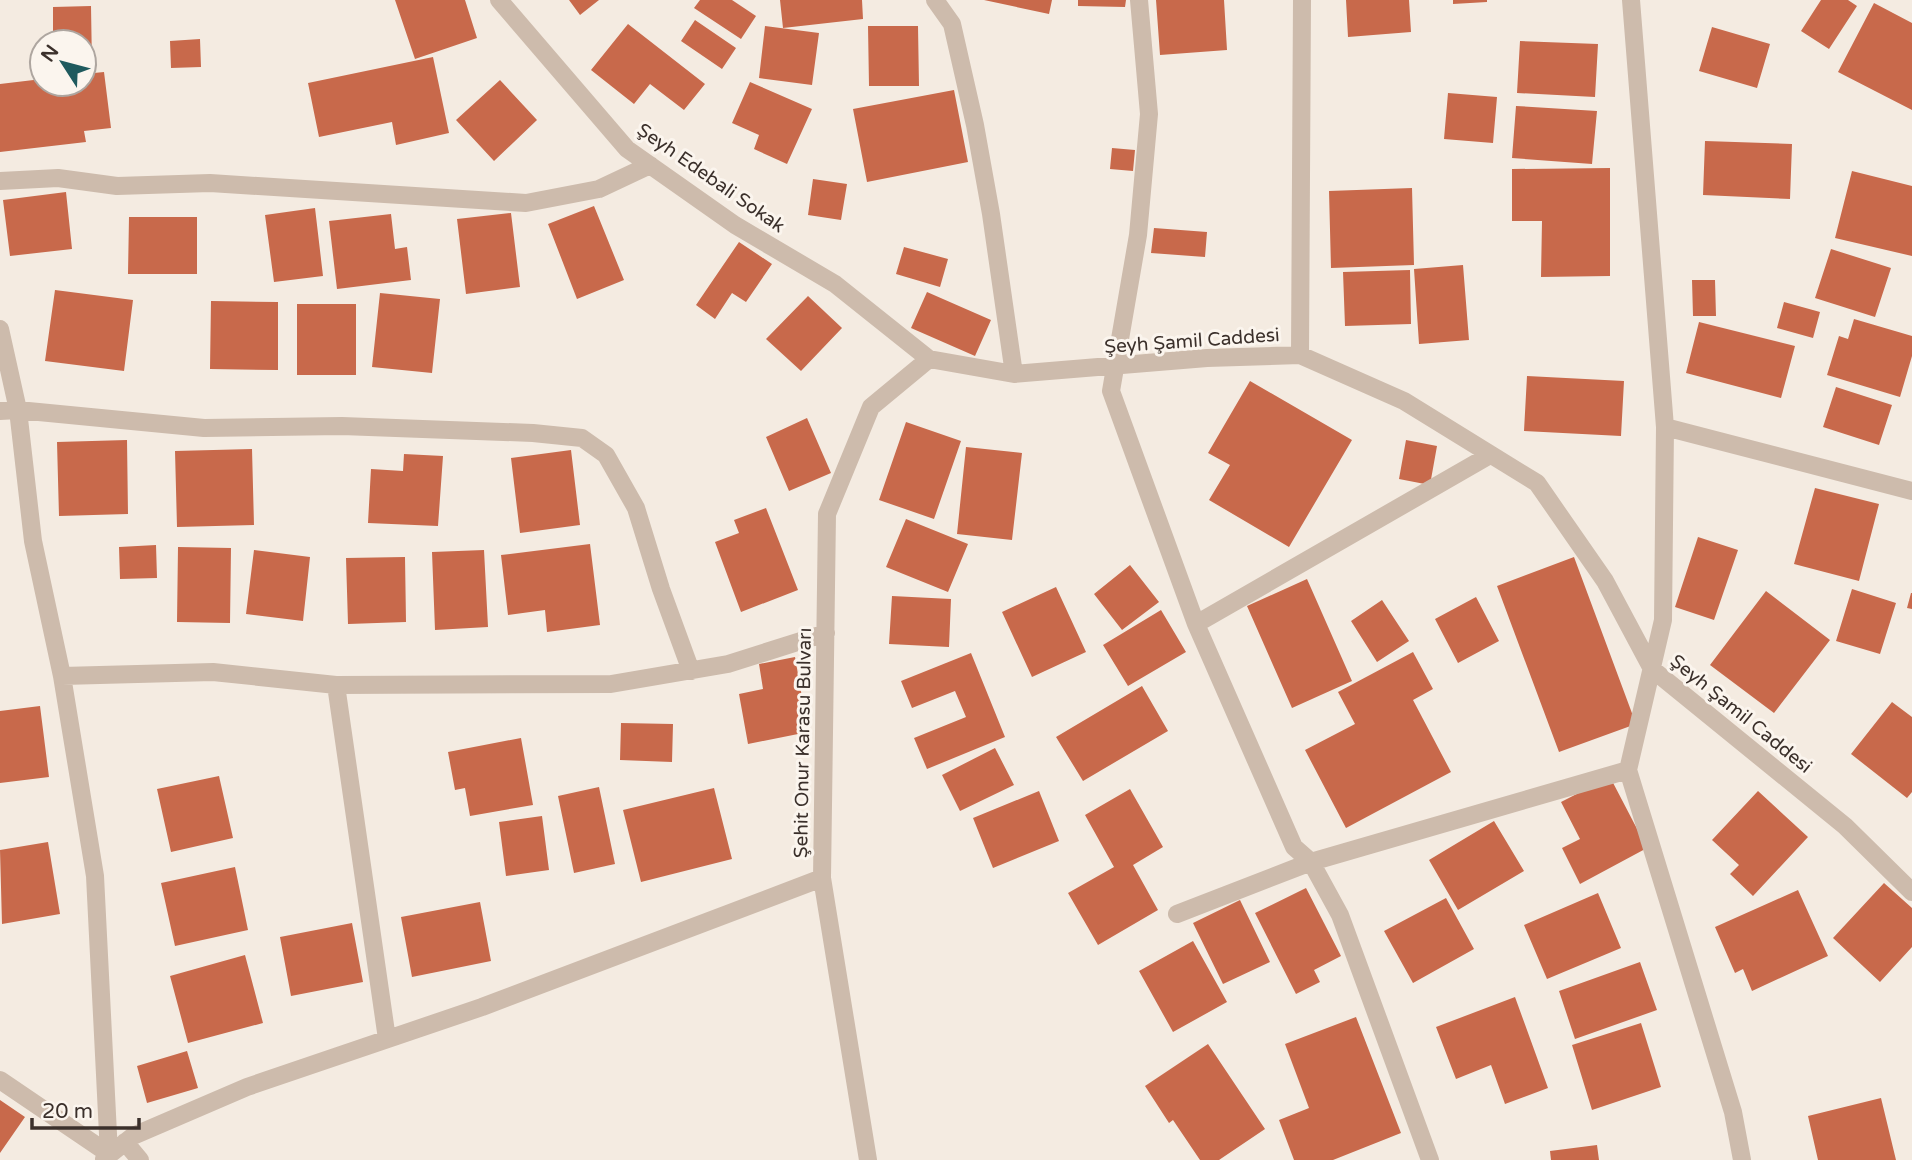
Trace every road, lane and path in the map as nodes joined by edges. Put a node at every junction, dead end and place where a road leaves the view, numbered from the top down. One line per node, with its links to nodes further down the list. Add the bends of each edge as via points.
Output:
1 (499, 0): 6 (street, Şeyh Edebali Sokak, via 628,149)
2 (935, 0): 12 (street, via 951,24 975,125)
3 (1139, 0): 11 (street, via 1149,114 1138,235)
4 (1302, 0): 9 (street)
5 (1631, 0): 15 (street)
6 (650, 165): 7 (street, via 599,189 526,203 210,183 117,186 58,178); 10 (street, Şeyh Edebali Sokak, via 735,225 835,284)
7 (0, 181)
8 (0, 329): 13 (street)
9 (1300, 355): 11 (street, Şeyh Şamil Caddesi); 16 (street, Şeyh Şamil Caddesi, via 1404,401)
10 (929, 359): 12 (street, Şeyh Şamil Caddesi); 19 (street, Şehit Onur Karasu Bulvarı, via 871,407 827,514)
11 (1114, 367): 12 (street, Şeyh Şamil Caddesi); 18 (street, via 1111,391)
12 (1014, 374)
13 (18, 410): 14 (street); 21 (street, via 204,428 342,426 582,438 606,455 636,508); 22 (street, via 33,541)
14 (0, 411)
15 (1665, 428): 17 (street); 20 (street, via 1662,620)
16 (1490, 455): 18 (street); 20 (street, Şeyh Şamil Caddesi, via 1536,484 1605,581)
17 (1912, 491)
18 (1196, 624): 25 (street, via 1294,847)
19 (826, 634): 21 (street); 26 (street, Şehit Onur Karasu Bulvarı)
20 (1652, 669): 24 (street); 27 (street, Şeyh Şamil Caddesi, via 1845,826)
21 (691, 671): 23 (street, via 611,684)
22 (62, 676): 23 (street, via 213,673); 32 (street, via 95,876)
23 (336, 685): 29 (street)
24 (1628, 770): 25 (street); 36 (street, via 1733,1112)
25 (1311, 862): 28 (street); 35 (street, via 1340,915)
26 (822, 878): 29 (street); 34 (street, Şehit Onur Karasu Bulvarı)
27 (1912, 892)
28 (1177, 914)
29 (387, 1039): 31 (street, via 247,1087)
30 (0, 1080): 32 (street)
31 (125, 1142): 32 (street); 33 (street)
32 (106, 1157)
33 (140, 1160)
34 (869, 1160)
35 (1430, 1160)
36 (1742, 1160)

